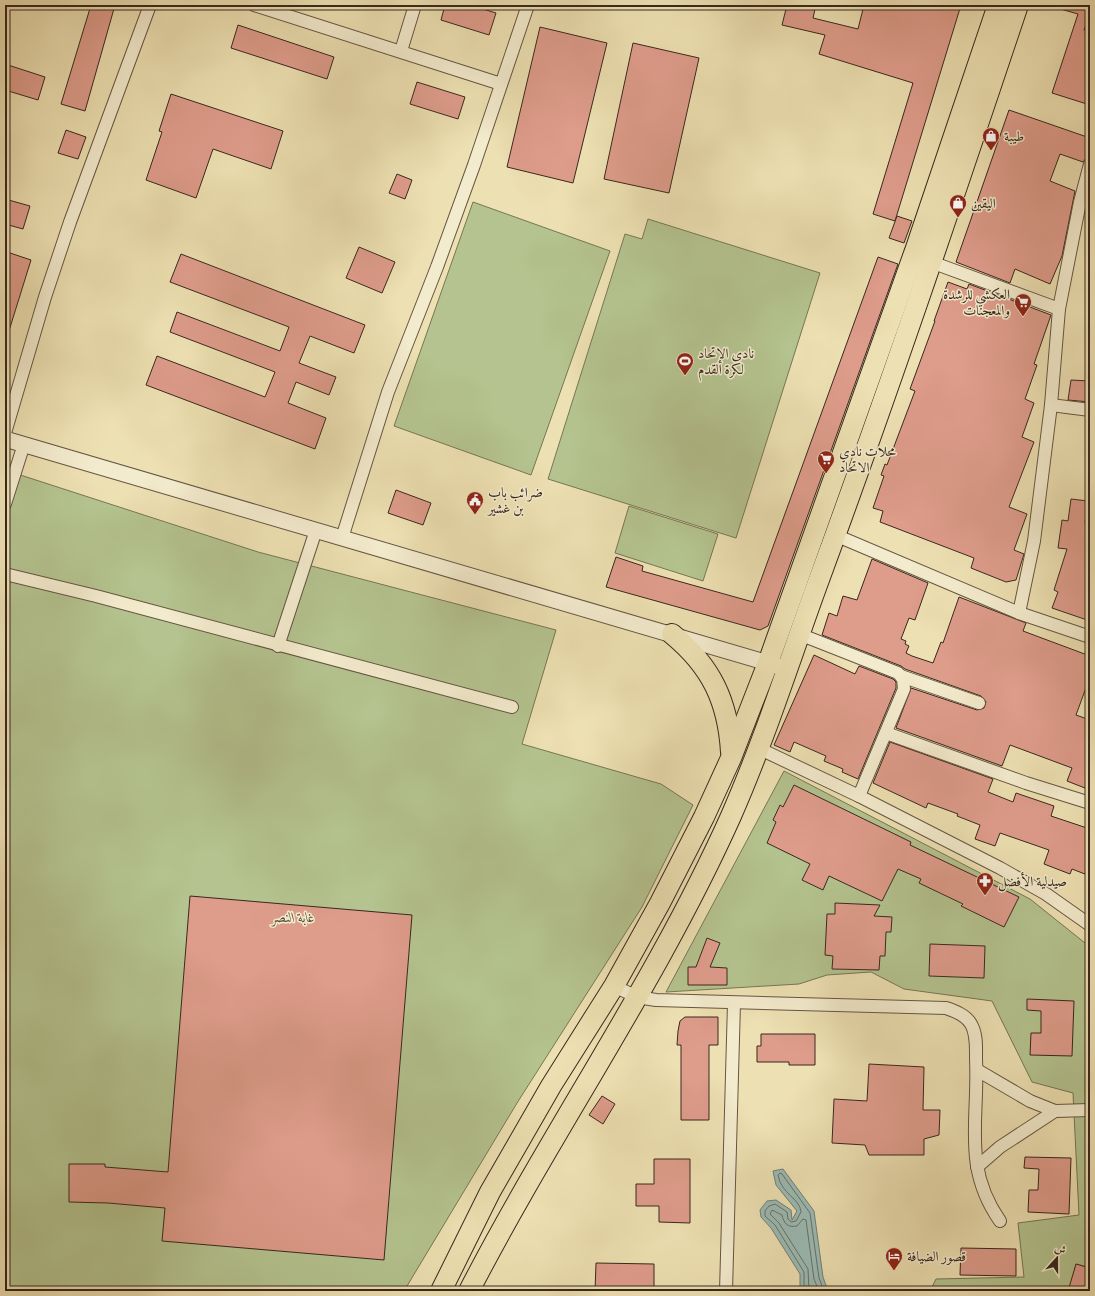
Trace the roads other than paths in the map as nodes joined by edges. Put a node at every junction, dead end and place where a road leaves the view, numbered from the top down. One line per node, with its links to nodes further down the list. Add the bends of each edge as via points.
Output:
1 (150, 5): 14 (street, via 70,222)
2 (254, 5): 7 (street)
3 (415, 5): 7 (street)
4 (528, 5): 8 (street)
5 (998, 5): 27 (main road, via 916,248)
6 (1018, 5): 10 (main road)
7 (401, 51): 8 (street)
8 (501, 84): 20 (street, via 437,267 393,377)
9 (1090, 164): 11 (street)
10 (931, 262): 11 (street); 19 (main road)
11 (1059, 309): 12 (street)
12 (1051, 405): 13 (street); 22 (street, via 1034,542)
13 (1090, 410)
14 (5, 433)
15 (5, 439): 16 (street)
16 (24, 444): 17 (street); 18 (street)
17 (5, 504)
18 (316, 530): 20 (street); 26 (street)
19 (835, 535): 22 (street); 24 (main road)
20 (342, 538): 23 (street)
21 (5, 574): 26 (street)
22 (1019, 613): 25 (street)
23 (672, 634): 27 (street); 34 (main road, via 701,662 718,691 727,716)
24 (799, 634): 28 (main road); 29 (street)
25 (1090, 637)
26 (278, 646): 31 (street)
27 (768, 663): 28 (street); 34 (main road)
28 (786, 668): 33 (main road)
29 (901, 676): 30 (street); 32 (street, via 904,689)
30 (979, 703)
31 (512, 707)
32 (886, 733): 35 (street); 36 (street)
33 (758, 748): 35 (street); 39 (main road, via 702,879)
34 (731, 758): 38 (main road, via 682,863)
35 (860, 796): 37 (street, via 1013,875 1046,894)
36 (1090, 803)
37 (1090, 925)
38 (614, 986): 39 (street); 45 (main road, via 551,1086)
39 (637, 997): 40 (street); 46 (main road)
40 (734, 1003): 41 (street, via 946,1008 960,1014 971,1023 975,1035); 50 (street)
41 (977, 1070): 43 (street, via 1030,1101); 44 (street, via 974,1140)
42 (1090, 1110): 43 (street)
43 (1055, 1111): 44 (street, via 1000,1147)
44 (977, 1167): 47 (street, via 982,1187)
45 (490, 1192): 46 (main road); 48 (main road)
46 (515, 1207): 49 (main road)
47 (1000, 1221)
48 (441, 1291)
49 (469, 1291)
50 (726, 1291)

